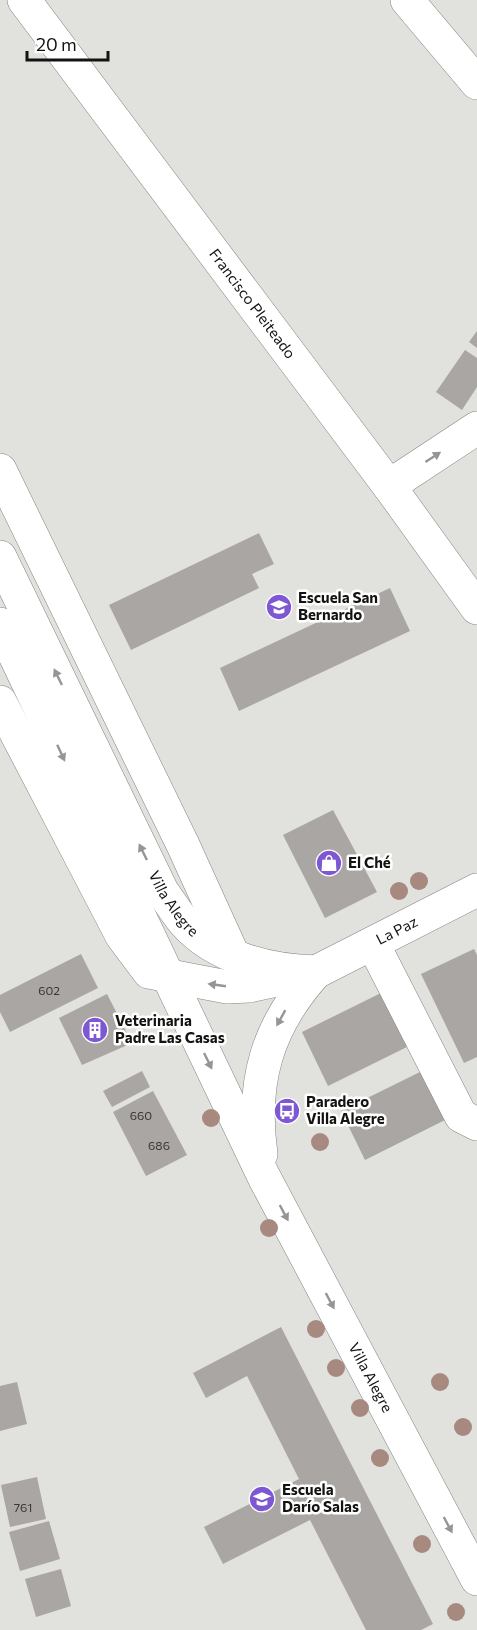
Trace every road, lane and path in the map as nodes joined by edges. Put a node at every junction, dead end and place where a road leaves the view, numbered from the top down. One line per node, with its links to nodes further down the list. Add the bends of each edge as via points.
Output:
1 (408, 0): 3 (main road)
2 (36, 5): 6 (main road, Francisco Pleiteado)
3 (477, 83)
4 (477, 428): 6 (main road, one-way to 4)
5 (0, 470): 13 (main road)
6 (389, 486): 8 (main road, Francisco Pleiteado)
7 (0, 557): 13 (main road, Villa Alegre, one-way to 7, via 201,938 162,891)
8 (477, 608)
9 (0, 624): 15 (main road, Villa Alegre, one-way to 15)
10 (0, 702): 15 (main road, via 122,936 149,972)
11 (477, 890): 12 (main road, La Paz)
12 (373, 944): 14 (main road, La Paz); 16 (main road, via 461,1116)
13 (233, 955): 14 (main road, Villa Alegre, via 275,968)
14 (316, 972): 15 (main road, one-way to 15, via 227,987); 17 (main road, Villa Alegre, one-way to 17, via 276,1028 261,1074 257,1124)
15 (168, 977): 17 (main road, Villa Alegre, one-way to 17)
16 (477, 1124)
17 (264, 1177): 18 (main road, Villa Alegre, one-way to 18)
18 (477, 1579)

